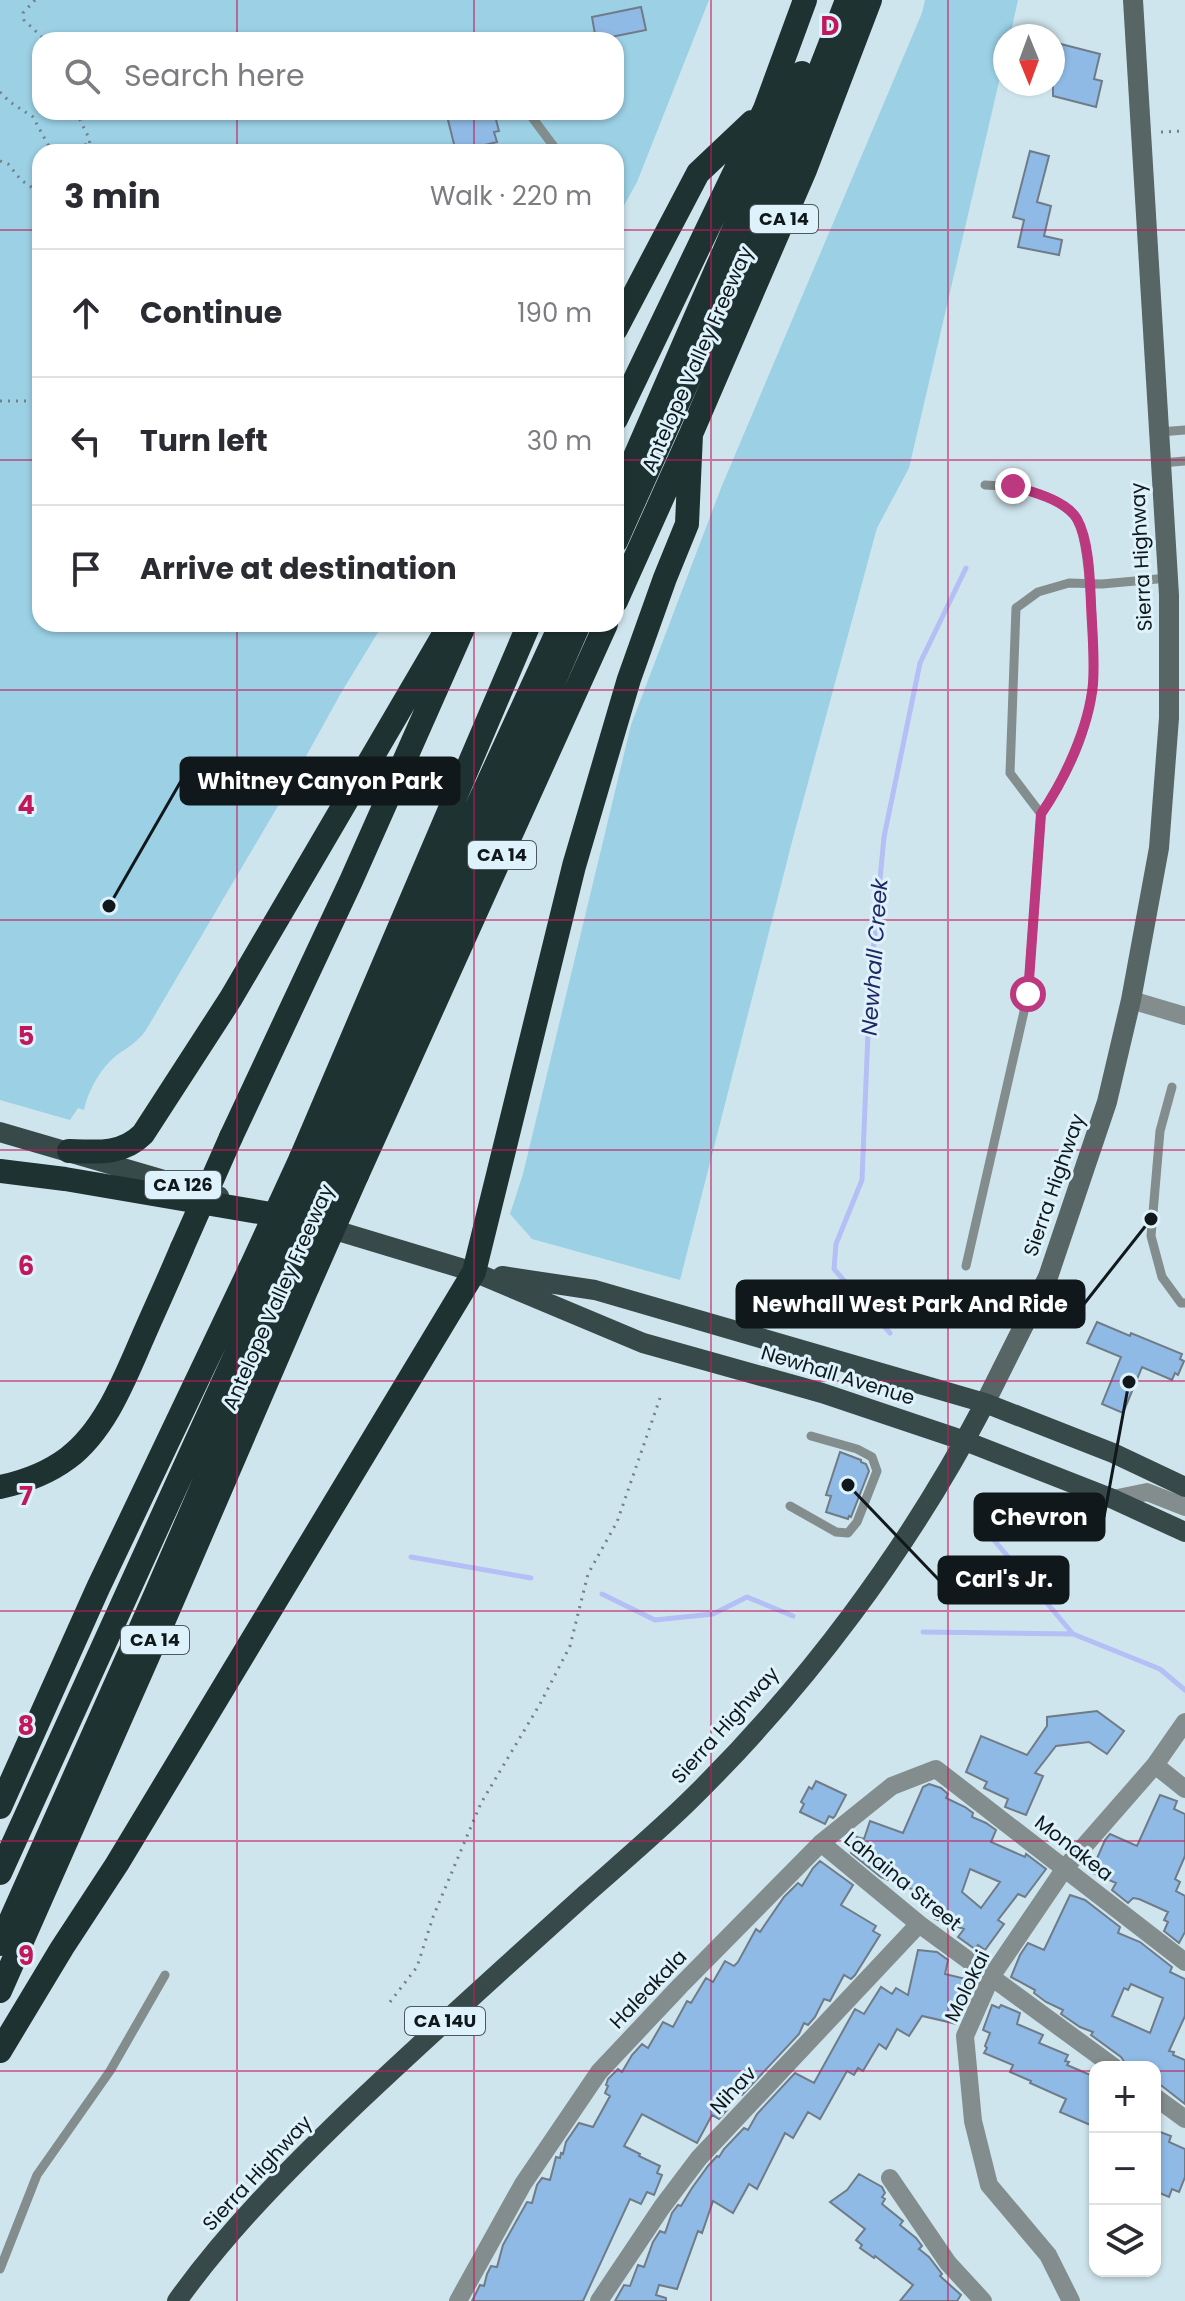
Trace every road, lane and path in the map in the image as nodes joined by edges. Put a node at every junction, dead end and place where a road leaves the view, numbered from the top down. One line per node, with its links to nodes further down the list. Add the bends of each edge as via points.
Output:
1 (35, 0): 7 (path, via 23,13)
2 (805, 0): 9 (highway, CA 14)
3 (830, 0): 32 (highway)
4 (847, 0): 34 (highway, via 772,189)
5 (870, 0): 29 (highway, Antelope Valley Freeway / CA 14, via 805,170)
6 (1133, 0): 15 (main road, Sierra Highway)
7 (37, 32)
8 (0, 92): 10 (path)
9 (765, 109): 23 (highway, via 698,173); 26 (highway, CA 14)
10 (32, 116)
11 (35, 120): 17 (path)
12 (80, 120): 16 (path)
13 (534, 120): 20 (lane)
14 (1185, 131): 15 (path)
15 (1141, 133): 28 (main road, Sierra Highway)
16 (89, 138): 18 (path); 19 (path)
17 (48, 144)
18 (86, 144)
19 (90, 144)
20 (552, 144)
21 (0, 161): 22 (path)
22 (32, 188)
23 (624, 314)
24 (0, 401): 25 (path)
25 (32, 401)
26 (624, 402)
27 (1185, 430): 28 (lane)
28 (1159, 432): 31 (main road, Sierra Highway)
29 (691, 434): 36 (highway, Antelope Valley Freeway / CA 14); 54 (highway, via 687,524 629,679 574,866)
30 (1185, 461): 31 (lane)
31 (1161, 463): 35 (main road, Sierra Highway)
32 (624, 482)
33 (985, 485): 37 (lane, via 1013,486 1053,499 1077,518)
34 (624, 523)
35 (1168, 578): 37 (lane); 45 (main road, Sierra Highway, via 1165,783 1159,848)
36 (624, 583)
37 (1090, 583): 44 (lane, via 1093,684 1084,728); 44 (lane, via 1038,592 1016,608 1010,773)
38 (445, 632): 49 (highway, via 231,998 143,1134 122,1149)
39 (461, 632): 61 (highway, bridge, via 105,1415 68,1458)
40 (526, 632): 50 (highway, Antelope Valley Freeway / CA 14)
41 (557, 632): 50 (highway, via 471,820)
42 (575, 632): 50 (highway)
43 (602, 632): 50 (highway, Antelope Valley Freeway / CA 14)
44 (1041, 814): 53 (lane, via 1028,994)
45 (1131, 1000): 46 (street); 58 (main road, Sierra Highway, via 1107,1102 1048,1277)
46 (1185, 1016)
47 (1172, 1087): 56 (lane, via 1160,1131 1151,1236 1162,1277)
48 (0, 1132): 49 (main road, Newhall Avenue / CA 126)
49 (69, 1151): 52 (main road, Newhall Avenue / CA 126)
50 (330, 1166): 55 (highway, Antelope Valley Freeway / CA 14, bridge); 55 (highway, Antelope Valley Freeway / CA 14, bridge)
51 (0, 1171): 52 (highway)
52 (297, 1219): 54 (main road, Newhall Avenue / CA 126)
53 (966, 1266)
54 (474, 1272): 58 (main road, Newhall Avenue, via 595,1290); 60 (main road, Newhall Avenue, via 643,1343 822,1393); 82 (highway)
55 (280, 1278): 71 (highway, Antelope Valley Freeway / CA 14, via 98,1588); 74 (highway); 76 (highway, via 143,1624); 80 (highway, Antelope Valley Freeway / CA 14)
56 (1185, 1303)
57 (660, 1398): 81 (path, via 617,1522 588,1574 570,1646 481,1803 417,1967)
58 (985, 1403): 60 (main road, Sierra Highway); 62 (main road, Newhall Avenue)
59 (811, 1436): 64 (lane, via 857,1449 872,1457 877,1471 848,1533 836,1532)
60 (965, 1441): 63 (main road, Newhall Avenue); 88 (main road, Sierra Highway / CA 14U, via 878,1580 731,1758 288,2170)
61 (0, 1487)
62 (1185, 1487)
63 (1113, 1499): 65 (street, via 1147,1492); 66 (main road, Newhall Avenue)
64 (790, 1506)
65 (1185, 1507)
66 (1185, 1532)
67 (1185, 1722): 68 (street, Molokai)
68 (1155, 1765): 70 (street); 73 (street, Molokai)
69 (936, 1769): 72 (street, Haleakala, via 892,1786); 73 (street, Monakea)
70 (1185, 1789)
71 (0, 1807)
72 (821, 1843): 75 (street, Lahaina Street); 89 (street, Haleakala, via 599,2072 523,2184)
73 (1065, 1868): 77 (street, Monakea); 79 (street, Molokai)
74 (0, 1873)
75 (919, 1924): 79 (street, Lahaina Street); 90 (street, Nihav, via 699,2158)
76 (0, 1944)
77 (1185, 1962)
78 (165, 1975): 87 (lane, via 110,2071 37,2175)
79 (991, 1977): 83 (street, Lahaina Street); 92 (street, Molokai, via 965,2036 973,2121 989,2185 1048,2255)
80 (0, 1991)
81 (390, 2002)
82 (0, 2051)
83 (1106, 2061)
84 (1161, 2101): 85 (street)
85 (1185, 2119)
86 (890, 2178): 91 (street, via 948,2263)
87 (0, 2269)
88 (177, 2301)
89 (458, 2301)
90 (599, 2301)
91 (983, 2301)
92 (1071, 2301)

